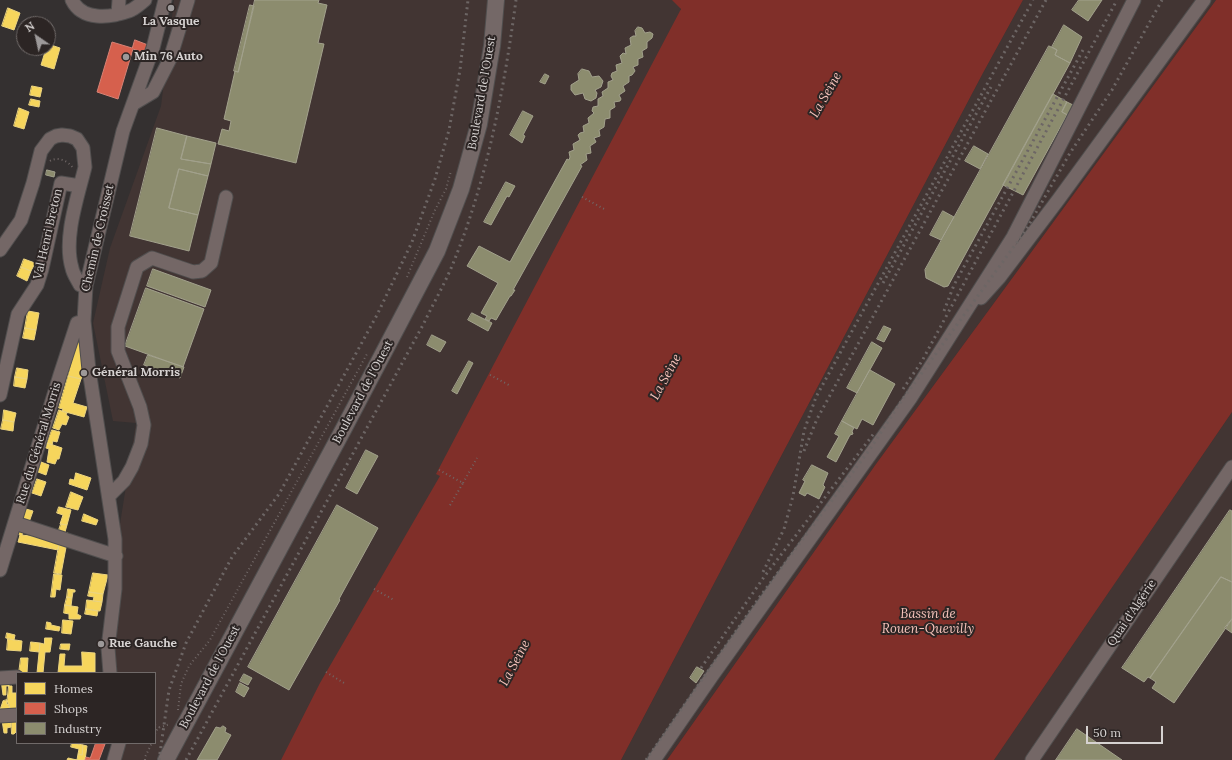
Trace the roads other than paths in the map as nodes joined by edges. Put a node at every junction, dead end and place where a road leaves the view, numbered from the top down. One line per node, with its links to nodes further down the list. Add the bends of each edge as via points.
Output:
1 (72, 0): 9 (street, via 75,7 86,14 100,17)
2 (119, 0): 9 (street)
3 (145, 0): 9 (street, via 130,11)
4 (165, 0): 10 (street, Chemin de Croisset, via 153,48)
5 (188, 0): 10 (street, via 170,59 153,92)
6 (496, 0): 30 (main road, Boulevard de l'Ouest, via 492,46 479,124 461,188 437,251)
7 (1134, 0): 16 (street, via 1012,237)
8 (1204, 0): 16 (street, via 999,278)
9 (118, 14)
10 (133, 104): 14 (street, Chemin de Croisset, via 123,131)
11 (80, 186): 13 (street, via 85,167 83,148 77,139 56,136 45,144 41,151 21,220); 14 (street, via 69,250 72,268 80,285); 17 (street, Val Henri Breton, via 60,183 42,269 37,285 18,314)
12 (226, 197): 19 (street, via 211,263 202,271 193,272 152,258 137,268 118,327 118,351 140,407 144,425 141,444 132,467 124,481)
13 (0, 250)
14 (86, 286): 15 (street, Chemin de Croisset)
15 (84, 321): 19 (street, Chemin de Croisset); 20 (street, Rue du Général Morris, via 77,323)
16 (956, 326): 31 (street, via 910,399)
17 (0, 395)
18 (1232, 467): 32 (street, Quai d'Algérie)
19 (109, 496): 21 (street, Chemin de Croisset)
20 (15, 523): 21 (street); 22 (street, Rue du Général Morris)
21 (116, 556): 23 (street, Chemin de Croisset, via 108,648)
22 (0, 570)
23 (110, 672)
24 (16, 676): 25 (street)
25 (0, 678)
26 (16, 715): 27 (street)
27 (0, 716)
28 (119, 744): 29 (street)
29 (114, 760)
30 (166, 760)
31 (654, 760)
32 (1032, 760)

